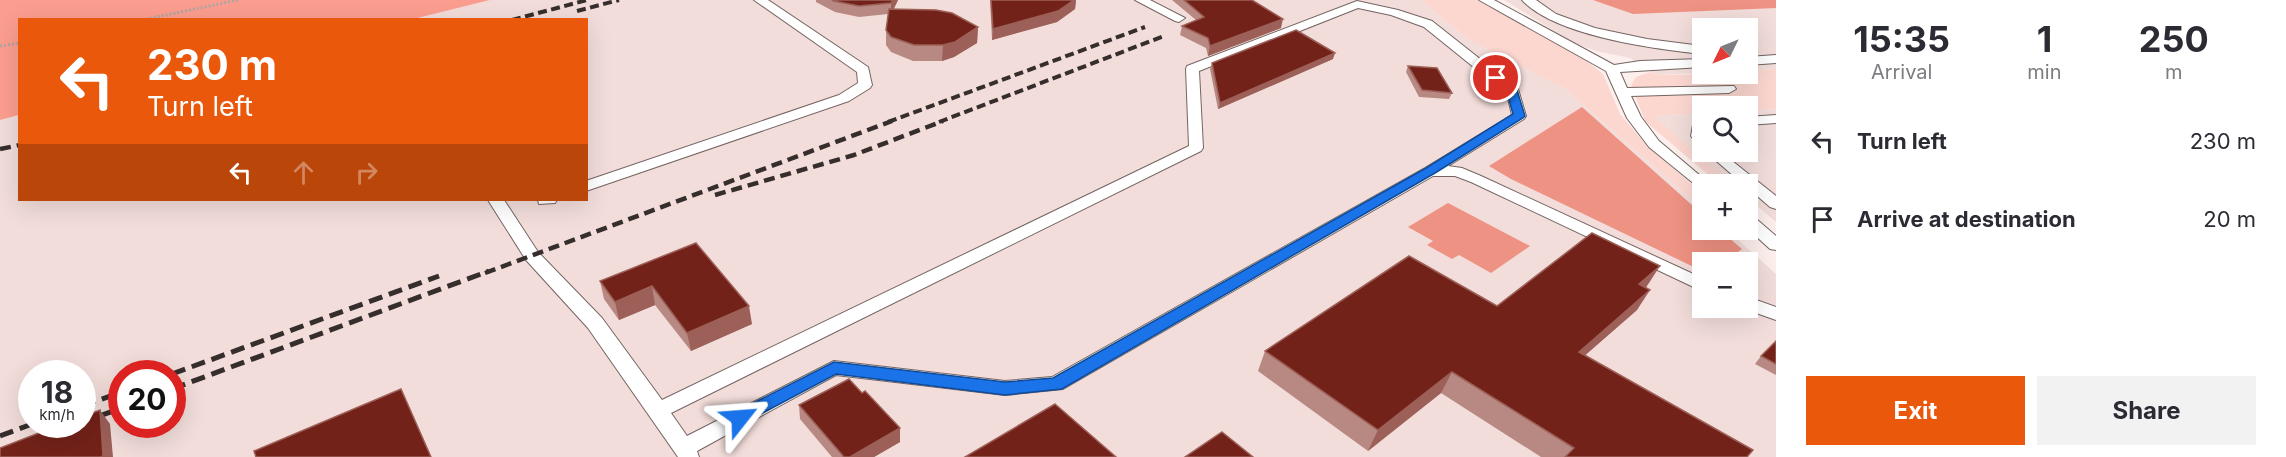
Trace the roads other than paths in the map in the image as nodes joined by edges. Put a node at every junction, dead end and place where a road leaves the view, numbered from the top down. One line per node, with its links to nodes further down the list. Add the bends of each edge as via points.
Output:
1 (760, 0): 19 (lane, via 863,70 865,85 844,98)
2 (1141, 0): 6 (lane)
3 (1485, 0): 11 (lane)
4 (1528, 0): 7 (lane, via 1554,17 1588,29)
5 (1356, 2): 17 (lane, via 1428,24 1513,92 1519,116); 27 (lane, via 1192,69 1196,148)
6 (1179, 18)
7 (1692, 48)
8 (1758, 59): 9 (lane)
9 (1774, 60)
10 (1692, 63): 11 (lane)
11 (1612, 69): 13 (lane)
12 (1729, 89): 13 (lane)
13 (1622, 92): 18 (lane, via 1634,118 1654,144)
14 (1776, 119): 15 (lane)
15 (1758, 120)
16 (1725, 162): 21 (lane)
17 (1430, 171): 24 (lane, via 1457,171); 28 (lane, via 1056,384 1005,388 834,368)
18 (1692, 175)
19 (588, 185)
20 (497, 201): 27 (lane, via 531,256 595,323)
21 (1776, 204)
22 (1758, 230): 23 (lane)
23 (1776, 245)
24 (1692, 280)
25 (1758, 307): 26 (lane)
26 (1776, 314)
27 (657, 411): 28 (lane)
28 (686, 452)

